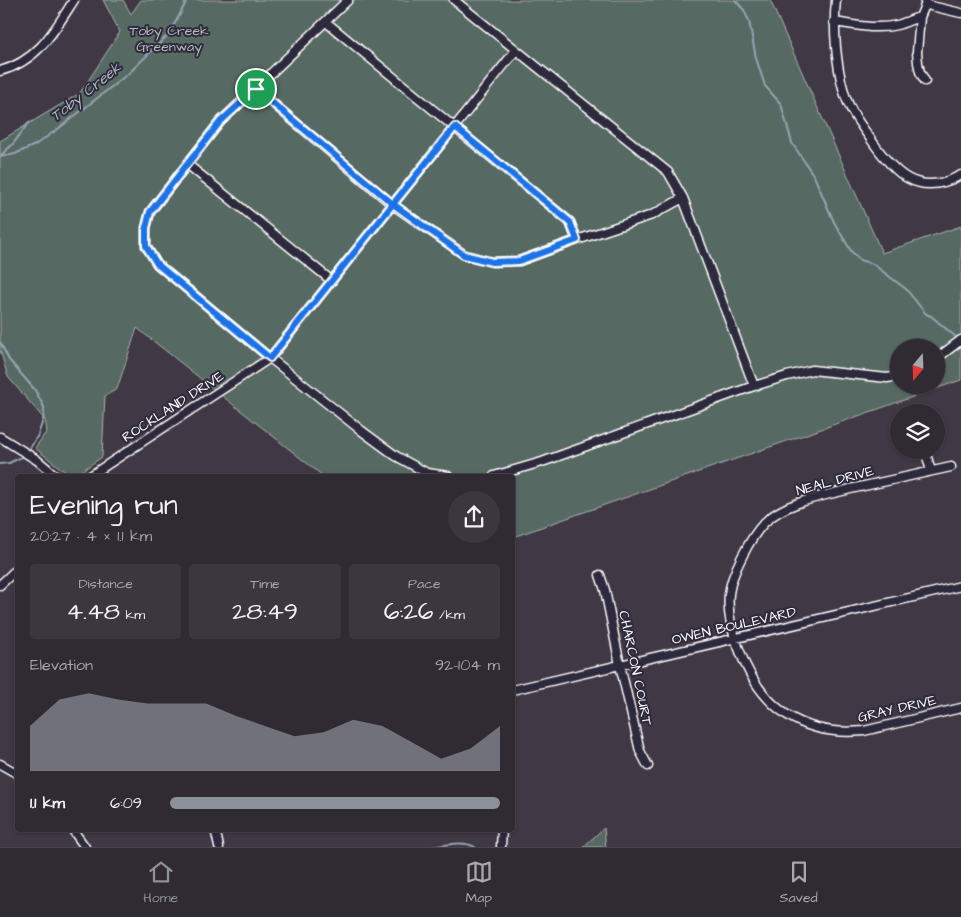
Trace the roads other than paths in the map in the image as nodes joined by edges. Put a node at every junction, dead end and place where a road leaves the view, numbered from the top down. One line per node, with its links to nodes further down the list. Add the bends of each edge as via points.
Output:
1 (74, 0): 11 (street, via 38,50 17,65)
2 (348, 0): 8 (street)
3 (454, 0): 10 (street)
4 (836, 0): 9 (street)
5 (925, 2): 6 (street); 7 (street)
6 (961, 13)
7 (920, 17): 9 (street, via 884,27); 12 (street, via 918,63)
8 (326, 22): 13 (street); 14 (street)
9 (834, 22): 16 (street, via 844,94 884,159 902,175 921,183 942,183)
10 (516, 50): 14 (street, ROCKLAND DRIVE); 17 (street, via 668,172)
11 (0, 71)
12 (925, 81)
13 (256, 89): 15 (street, via 220,122); 18 (street)
14 (455, 127): 18 (street, ROCKLAND DRIVE); 19 (street, via 570,222)
15 (187, 164): 20 (street); 23 (street, via 150,212 146,246 157,264)
16 (961, 175)
17 (683, 198): 19 (street, via 652,214); 25 (street)
18 (393, 204): 19 (street, via 464,255 492,262 519,261); 20 (street, ROCKLAND DRIVE)
19 (577, 240)
20 (332, 281): 23 (street, ROCKLAND DRIVE)
21 (961, 340): 22 (street)
22 (945, 352)
23 (270, 358): 31 (street, ROCKLAND DRIVE); 32 (street, via 396,456)
24 (890, 378): 25 (street, via 812,370)
25 (754, 386): 33 (street)
26 (0, 437): 30 (street)
27 (928, 459): 29 (street)
28 (951, 467): 29 (street, NEAL DRIVE)
29 (931, 471): 38 (street, NEAL DRIVE, via 808,499 779,511 764,523 750,543 729,592 728,607)
30 (54, 474)
31 (93, 474)
32 (434, 474)
33 (501, 474)
34 (15, 571): 36 (street)
35 (600, 575): 39 (street, CHARCON COURT)
36 (0, 585)
37 (961, 586): 38 (street, OWEN BOULEVARD)
38 (735, 638): 39 (street, OWEN BOULEVARD); 41 (street, GRAY DRIVE, via 750,676 763,694 779,710 813,726 836,732 864,731)
39 (620, 665): 40 (street, OWEN BOULEVARD); 43 (street, CHARCON COURT, via 640,750)
40 (515, 689)
41 (961, 708)
42 (0, 764): 44 (street)
43 (648, 766)
44 (15, 772)
45 (74, 832): 48 (street)
46 (216, 832): 49 (street)
47 (502, 832): 50 (street)
48 (85, 847)
49 (219, 847)
50 (501, 847)

